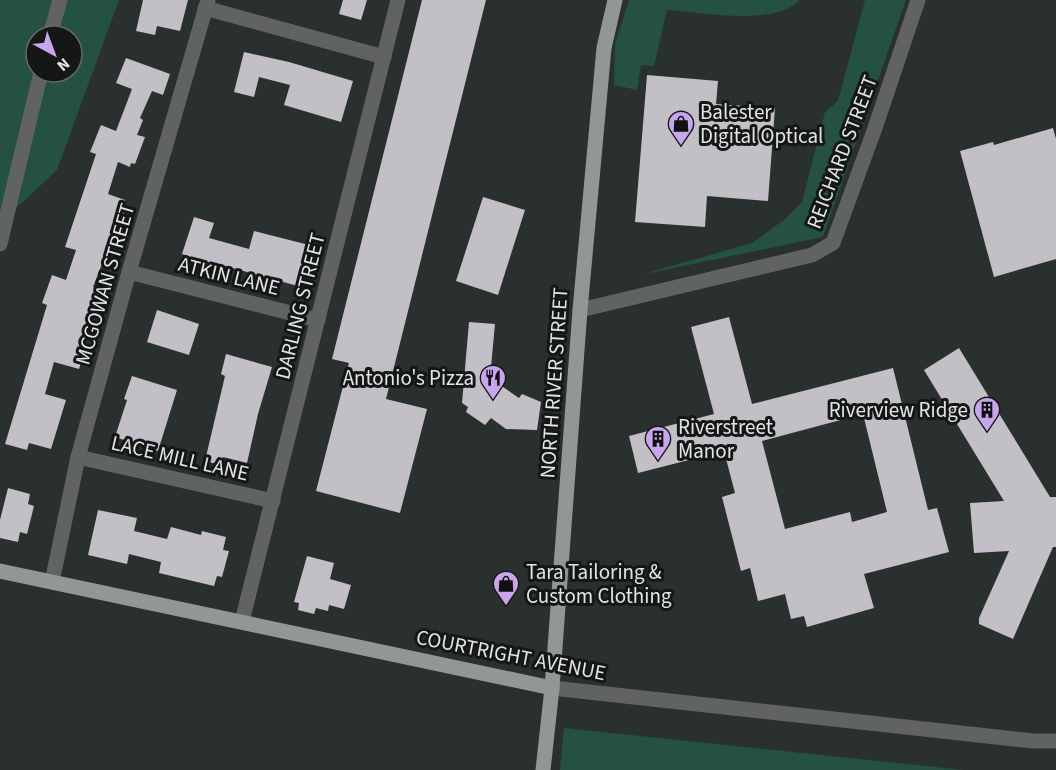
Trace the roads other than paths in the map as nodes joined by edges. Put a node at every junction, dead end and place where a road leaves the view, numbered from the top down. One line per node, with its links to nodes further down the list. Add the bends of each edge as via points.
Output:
1 (60, 0): 6 (street)
2 (398, 0): 7 (street, DARLING STREET)
3 (615, 0): 11 (main road, NORTH RIVER STREET, via 604,48)
4 (918, 0): 11 (street, REICHARD STREET, via 833,243 812,255)
5 (207, 4): 7 (street); 10 (street, MCGOWAN STREET)
6 (53, 24)
7 (384, 57): 12 (street, DARLING STREET)
8 (38, 84): 9 (street)
9 (0, 244)
10 (129, 272): 12 (street, ATKIN LANE); 13 (street, MCGOWAN STREET)
11 (580, 310): 18 (main road, NORTH RIVER STREET)
12 (318, 320): 14 (street, DARLING STREET)
13 (78, 457): 14 (street, LACE MILL LANE); 16 (street, MCGOWAN STREET)
14 (273, 501): 17 (street, DARLING STREET)
15 (0, 571): 16 (main road, COURTRIGHT AVENUE)
16 (52, 582): 17 (main road, COURTRIGHT AVENUE)
17 (242, 621): 18 (main road, COURTRIGHT AVENUE)
18 (552, 688): 19 (street, COURTRIGHT AVENUE); 20 (main road, NORTH RIVER STREET)
19 (1056, 741)
20 (543, 770)

